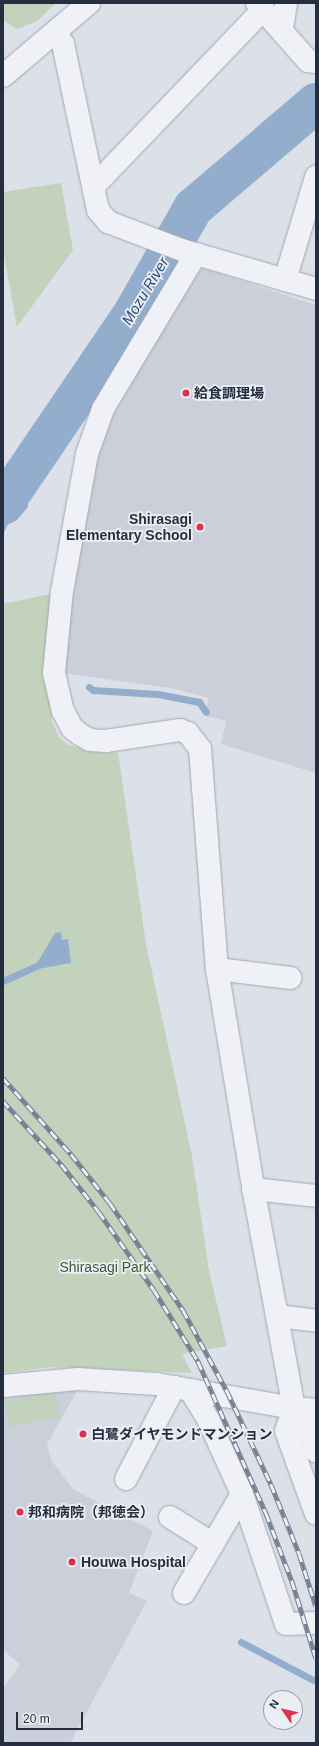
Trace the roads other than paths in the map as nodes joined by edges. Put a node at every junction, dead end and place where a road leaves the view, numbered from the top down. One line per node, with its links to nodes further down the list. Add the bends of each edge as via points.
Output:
1 (89, 3): 5 (street)
2 (286, 3): 4 (street)
3 (260, 7): 4 (street); 9 (street)
4 (282, 29): 6 (street, via 308,61)
5 (55, 33): 7 (street); 9 (street, via 63,44)
6 (316, 62)
7 (3, 76)
8 (316, 177): 11 (street)
9 (94, 186): 10 (street, via 98,210 108,222)
10 (181, 249): 11 (street); 13 (street, via 103,409 87,454 62,591 54,673 63,711 72,728 85,738 106,741 180,730 188,733 200,749)
11 (285, 280): 12 (street)
12 (316, 289)
13 (217, 970): 14 (street); 15 (street)
14 (290, 978)
15 (253, 1188): 16 (street); 17 (street)
16 (316, 1196)
17 (278, 1316): 18 (street); 21 (street)
18 (316, 1321)
19 (3, 1386): 20 (street, via 78,1379)
20 (182, 1388): 21 (street); 24 (street); 25 (street, via 208,1419)
21 (294, 1408): 22 (street); 23 (street, via 311,1435); 26 (street, via 286,1430)
22 (316, 1410)
23 (316, 1450)
24 (126, 1479)
25 (242, 1494): 28 (street); 30 (street, via 286,1624)
26 (316, 1514)
27 (170, 1518): 28 (street)
28 (213, 1544): 29 (street)
29 (184, 1593)
30 (316, 1623)

